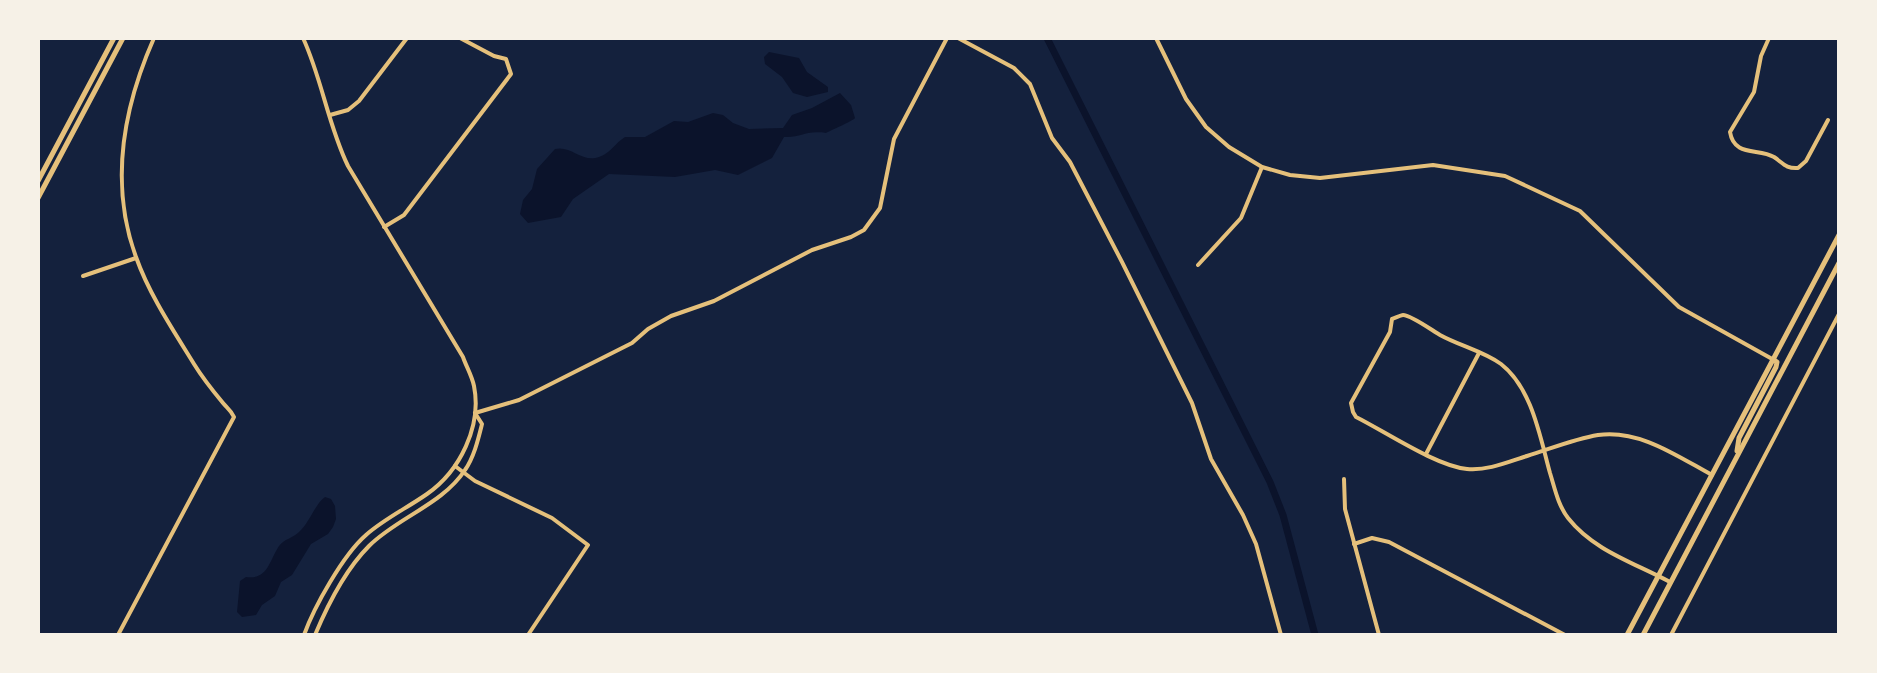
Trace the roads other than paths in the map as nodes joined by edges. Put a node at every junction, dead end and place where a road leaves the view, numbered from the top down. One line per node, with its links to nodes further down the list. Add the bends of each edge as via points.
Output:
1 (114, 38): 14 (main road)
2 (123, 38): 15 (main road)
3 (154, 38): 18 (street, via 128,110 121,147)
4 (303, 38): 11 (street)
5 (407, 38): 11 (street, via 359,101)
6 (460, 38): 16 (street, via 506,59 511,74 404,215)
7 (947, 38): 25 (street, via 894,139 880,208 864,230 671,316 632,343 519,400)
8 (958, 38): 40 (street, via 1003,61 1030,84 1052,138 1070,162 1192,403 1211,459 1256,544)
9 (1156, 38): 13 (street, via 1206,127)
10 (1769, 38): 12 (street, via 1754,92 1730,132 1733,142 1747,152 1798,168)
11 (330, 115): 16 (street, via 342,153)
12 (1828, 120)
13 (1262, 167): 20 (street, via 1241,218); 24 (street, via 1320,178 1433,165 1505,176 1580,211 1679,307)
14 (38, 181)
15 (38, 198)
16 (384, 227): 25 (street, via 463,357 474,386)
17 (1839, 235): 24 (main road)
18 (136, 258): 21 (street); 36 (street, via 195,366 234,417)
19 (1839, 263): 28 (main road)
20 (1198, 265)
21 (83, 276)
22 (1839, 314): 45 (street)
23 (1480, 353): 26 (street, via 1501,365 1519,386); 27 (street); 27 (street, via 1403,315 1392,319 1351,408 1356,417)
24 (1774, 360): 28 (main road, via 1776,367 1739,438); 31 (main road)
25 (475, 413): 29 (street); 30 (street, via 482,424)
26 (1544, 451): 27 (street, via 1470,470); 31 (street, via 1596,435 1619,434 1658,446); 34 (street, via 1559,502 1584,537)
27 (1426, 454)
28 (1735, 460): 35 (main road)
29 (455, 466): 30 (street); 37 (street, via 428,494 384,521 354,548)
30 (464, 472): 38 (street, via 370,545 340,585); 39 (street, via 552,518 588,545)
31 (1712, 475): 34 (main road)
32 (1344, 479): 33 (street)
33 (1354, 544): 41 (street); 42 (street, via 1372,538 1389,542)
34 (1659, 576): 35 (street); 43 (main road)
35 (1671, 582): 44 (main road)
36 (118, 635)
37 (304, 635)
38 (315, 635)
39 (528, 635)
40 (1281, 635)
41 (1379, 635)
42 (1565, 635)
43 (1627, 635)
44 (1643, 635)
45 (1671, 635)

